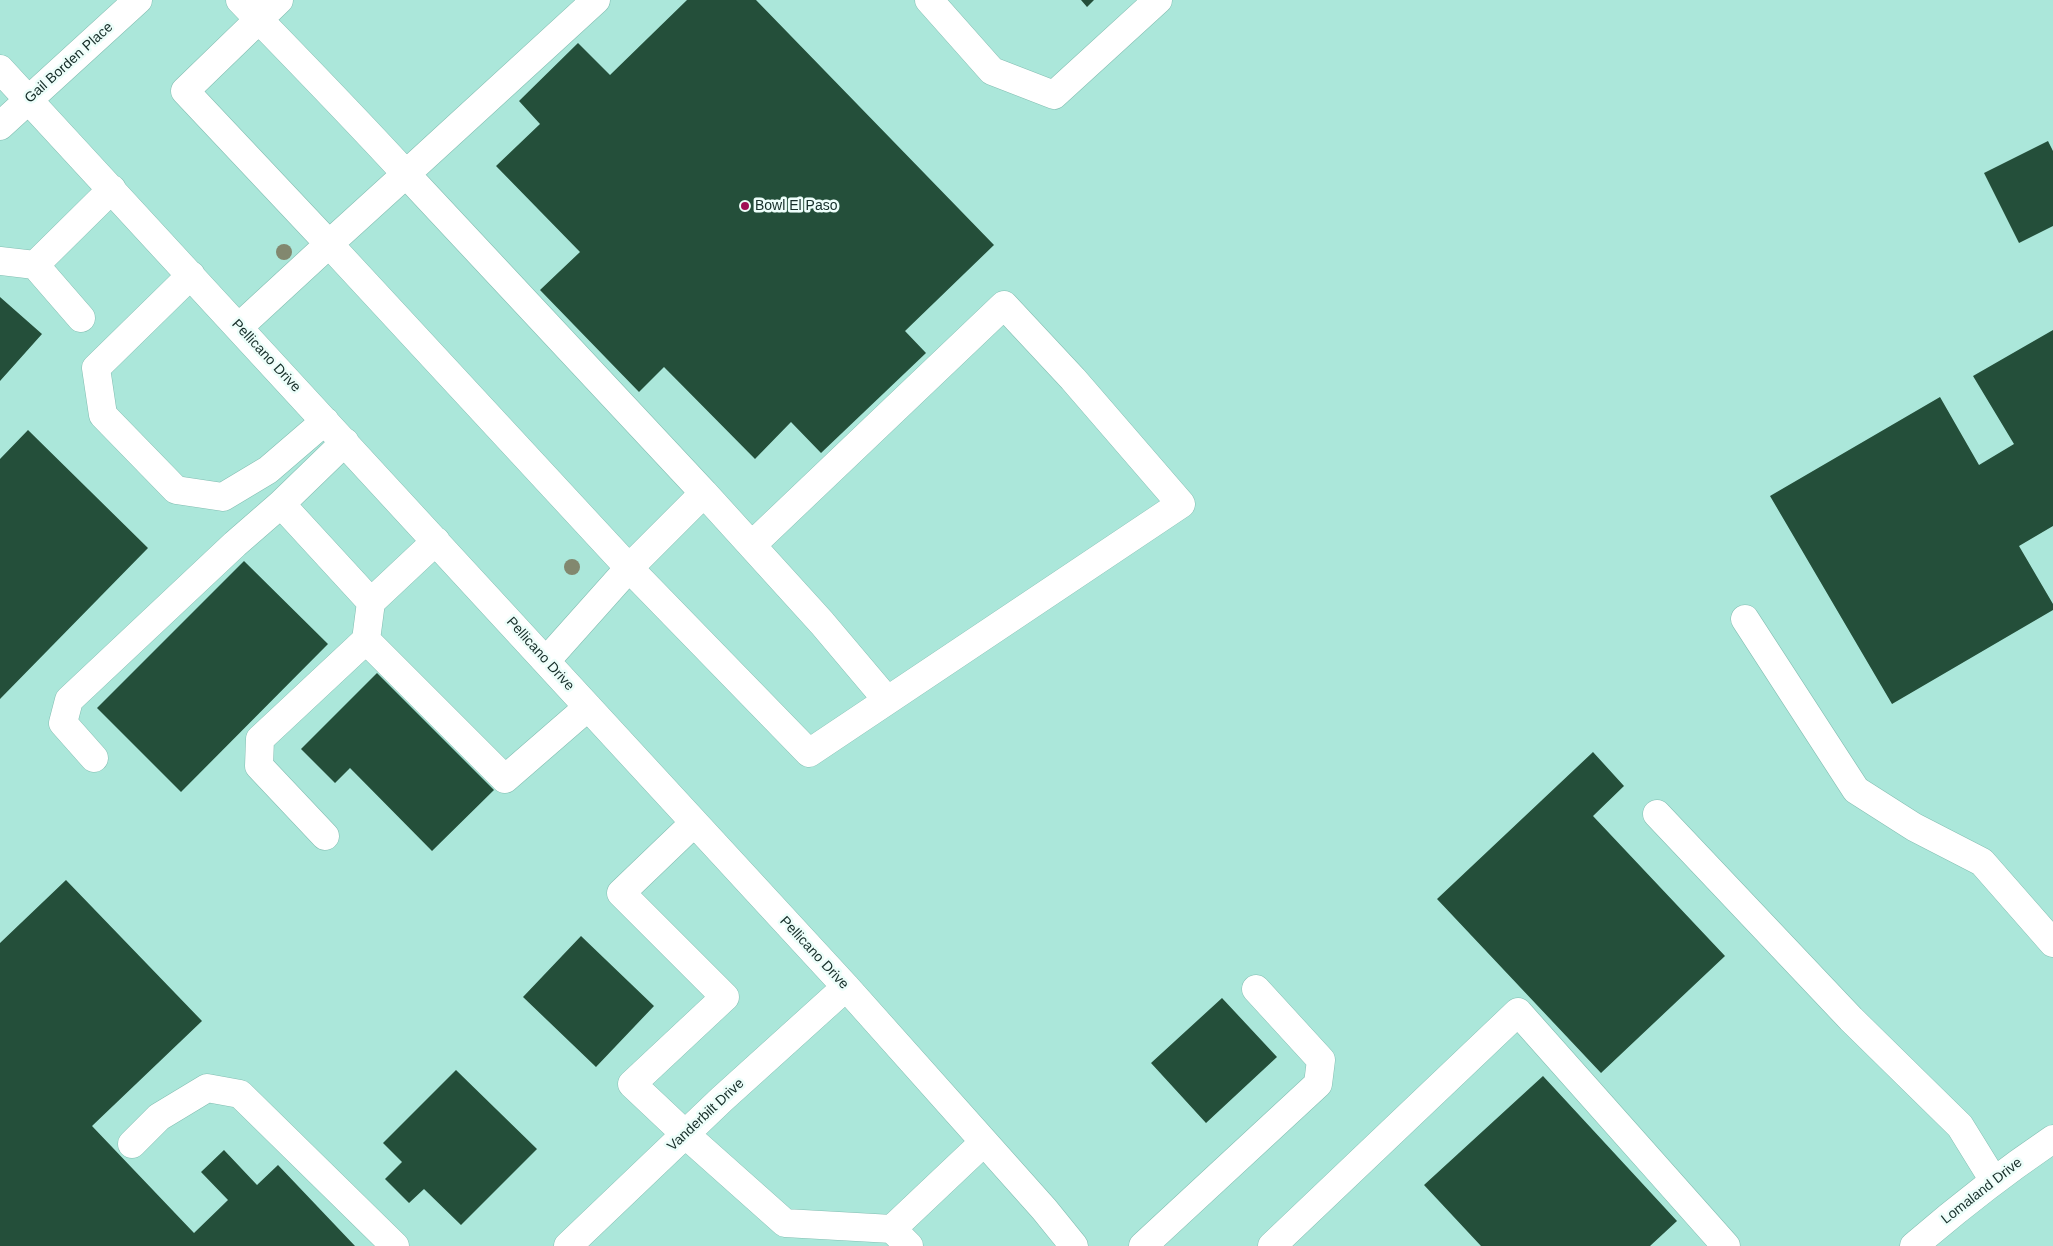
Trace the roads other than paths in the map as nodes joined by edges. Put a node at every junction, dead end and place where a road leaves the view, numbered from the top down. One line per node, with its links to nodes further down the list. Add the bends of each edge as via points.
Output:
1 (138, 0): 8 (street, Gail Borden Place)
2 (279, 0): 6 (street)
3 (596, 0): 10 (street)
4 (928, 0): 5 (street, via 992,71 1054,94)
5 (1158, 0)
6 (250, 9): 10 (street); 12 (street, via 185,90)
7 (0, 68): 8 (street, Pellicano Drive)
8 (29, 99): 9 (street, Gail Borden Place); 11 (street, Pellicano Drive)
9 (0, 126)
10 (406, 174): 12 (street); 20 (street)
11 (112, 189): 14 (street); 15 (street, Pellicano Drive)
12 (329, 244): 17 (street); 24 (street)
13 (0, 261): 14 (street)
14 (35, 265): 16 (street)
15 (191, 274): 17 (street, Pellicano Drive); 18 (street, via 96,368 103,415 176,490 222,497 268,470)
16 (81, 318)
17 (239, 326): 18 (street, Pellicano Drive)
18 (325, 421): 19 (street, Pellicano Drive)
19 (345, 442): 21 (street); 22 (street, Pellicano Drive)
20 (704, 493): 23 (street); 24 (street)
21 (281, 504): 25 (street); 31 (street, via 69,700 63,723)
22 (436, 541): 25 (street); 28 (street, Pellicano Drive)
23 (752, 545): 29 (street); 29 (street, via 1004,305 1181,504)
24 (629, 568): 28 (street); 29 (street, via 809,753)
25 (371, 602): 27 (street)
26 (1745, 619): 35 (street, via 1856,790 1914,827 1982,862)
27 (366, 640): 30 (street, via 505,779); 34 (street, via 260,739 259,766)
28 (546, 661): 30 (street, Pellicano Drive)
29 (887, 700)
30 (588, 707): 33 (street, Pellicano Drive)
31 (94, 758)
32 (1657, 814): 42 (street, via 1851,1019 1960,1126)
33 (694, 822): 36 (street, Pellicano Drive); 38 (street, via 620,893 724,997 632,1084)
34 (325, 836)
35 (2053, 943)
36 (846, 987): 38 (street, Vanderbilt Drive); 40 (street, Pellicano Drive)
37 (1256, 989): 47 (street, via 1321,1060 1318,1084)
38 (685, 1134): 43 (street, via 785,1224); 45 (street, Vanderbilt Drive)
39 (2053, 1139): 42 (street, Lomaland Drive)
40 (984, 1142): 43 (street); 46 (street, Pellicano Drive)
41 (132, 1144): 44 (street, via 159,1117 207,1088 240,1094)
42 (1994, 1181): 50 (street, Lomaland Drive)
43 (900, 1238)
44 (395, 1246)
45 (568, 1246)
46 (1074, 1246)
47 (1143, 1246)
48 (1272, 1246): 49 (street, via 1518,1012)
49 (1726, 1246)
50 (1914, 1246)

